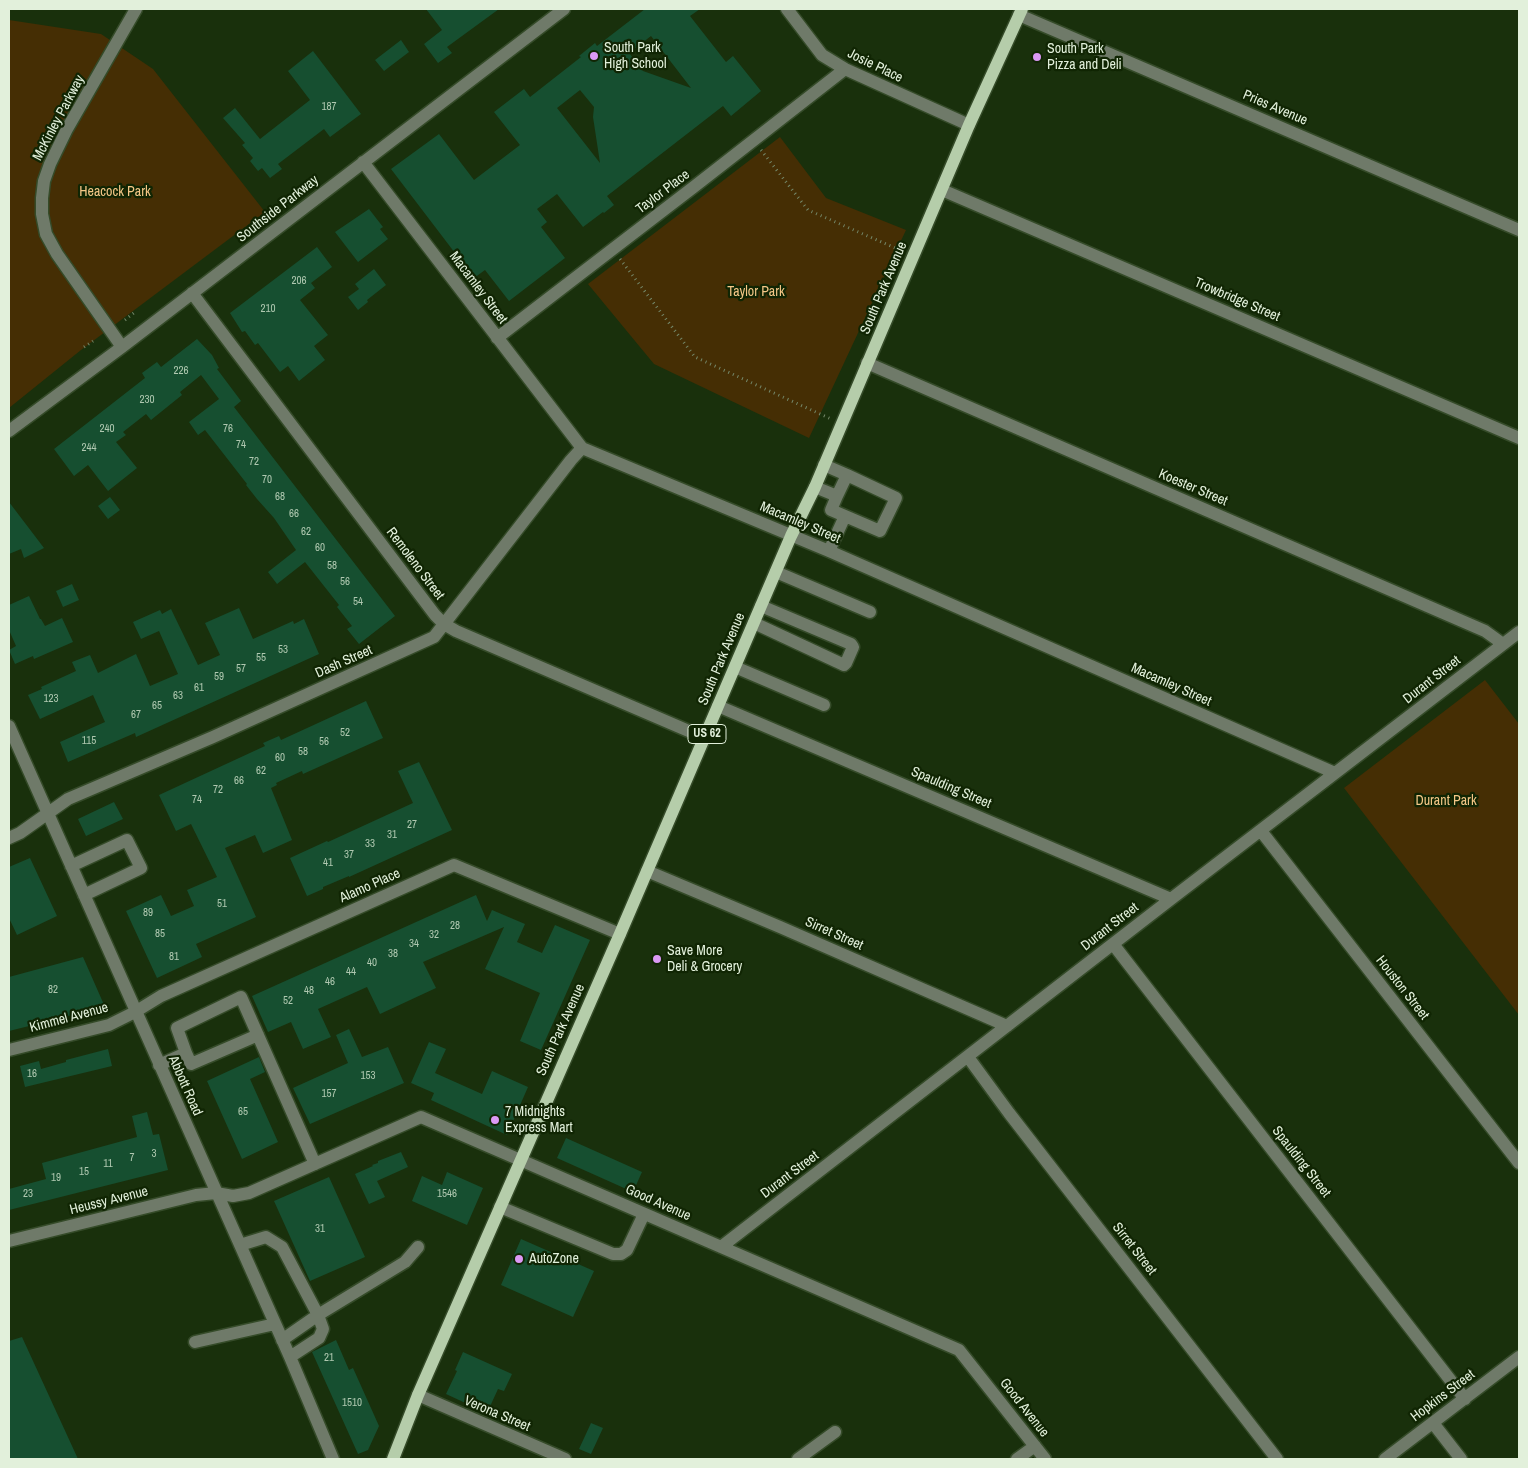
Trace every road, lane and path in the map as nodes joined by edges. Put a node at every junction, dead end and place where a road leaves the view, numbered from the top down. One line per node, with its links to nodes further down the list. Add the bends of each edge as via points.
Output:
1 (136, 9): 19 (street, McKinley Parkway, via 67,128 50,164 42,198 46,234 56,254)
2 (787, 9): 5 (street, Josie Place, via 822,55)
3 (556, 11): 8 (street, Southside Parkway)
4 (1020, 12): 6 (main road, South Park Avenue / US 62); 10 (street, Pries Avenue)
5 (844, 69): 6 (street, Josie Place); 16 (street, Taylor Place)
6 (969, 125): 9 (main road, South Park Avenue / US 62)
7 (760, 149): 11 (path, via 808,210)
8 (363, 162): 13 (street, Southside Parkway); 16 (street, Macamley Street)
9 (942, 190): 11 (main road, South Park Avenue / US 62); 23 (street, Trowbridge Street)
10 (1519, 230)
11 (914, 256): 20 (main road, South Park Avenue / US 62)
12 (618, 257): 21 (path, via 695,357)
13 (192, 294): 19 (street, Southside Parkway); 36 (street, Remoleno Street)
14 (135, 312): 15 (path)
15 (125, 320)
16 (497, 338): 24 (street, Macamley Street)
17 (93, 341): 18 (path)
18 (84, 347)
19 (122, 347): 22 (street, Southside Parkway)
20 (868, 364): 21 (main road, South Park Avenue / US 62); 38 (street, Koester Street, via 1485,631)
21 (841, 424): 25 (main road, South Park Avenue / US 62)
22 (9, 431)
23 (1519, 438)
24 (582, 448): 30 (street, Macamley Street); 36 (street, Dash Street)
25 (824, 465): 26 (street); 27 (main road, South Park Avenue / US 62)
26 (847, 476): 28 (street); 29 (street, via 896,498 880,531)
27 (815, 487): 28 (street); 30 (main road, South Park Avenue / US 62)
28 (837, 496): 29 (street, via 831,510)
29 (845, 516): 31 (street)
30 (791, 536): 31 (street, Macamley Street); 32 (main road, South Park Avenue / US 62)
31 (829, 551): 44 (street, Macamley Street)
32 (776, 572): 33 (main road, South Park Avenue / US 62); 34 (street)
33 (761, 606): 35 (main road, South Park Avenue / US 62); 35 (street, via 851,644 846,663 844,665)
34 (870, 612)
35 (754, 623): 39 (main road, South Park Avenue / US 62)
36 (444, 624): 43 (street, Remoleno Street); 45 (street, Dash Street, via 434,637 213,738 68,799)
37 (1519, 632): 38 (street, Durant Street)
38 (1503, 644): 44 (street, Durant Street)
39 (735, 667): 40 (street); 41 (main road, South Park Avenue / US 62)
40 (824, 705)
41 (718, 706): 43 (main road, South Park Avenue / US 62); 51 (street, Spaulding Street)
42 (9, 726): 45 (street, Abbott Road)
43 (705, 738): 49 (main road, South Park Avenue / US 62)
44 (1335, 773): 46 (street, Durant Street)
45 (48, 814): 47 (street, Dash Street); 48 (street, Abbott Road)
46 (1261, 831): 51 (street, Durant Street); 62 (street, Houston Street)
47 (9, 838)
48 (71, 866): 50 (street, Abbott Road); 50 (street, via 127,840 141,868)
49 (647, 871): 52 (main road, South Park Avenue / US 62); 55 (street, Sirret Street)
50 (84, 895): 54 (street, Abbott Road)
51 (1171, 899): 53 (street, Durant Street)
52 (620, 934): 54 (street, Alamo Place, via 454,865 161,996); 61 (main road, South Park Avenue / US 62)
53 (1113, 944): 55 (street, Durant Street); 78 (street, Spaulding Street)
54 (135, 1012): 57 (street, Kimmel Avenue, via 109,1025); 60 (street, Abbott Road)
55 (1007, 1026): 59 (street, Durant Street)
56 (258, 1035): 58 (street, via 191,1064); 58 (street, via 241,998 176,1028); 63 (street)
57 (9, 1050)
58 (186, 1052): 60 (street)
59 (968, 1056): 70 (street, Durant Street); 88 (street, Sirret Street)
60 (159, 1065): 64 (street, Abbott Road)
61 (521, 1160): 63 (street, Good Avenue, via 421,1117); 65 (main road, South Park Avenue / US 62); 66 (street, Good Avenue)
62 (1519, 1163)
63 (314, 1164): 64 (street, Good Avenue, via 249,1193 233,1196)
64 (216, 1193): 67 (street, Heussy Avenue, via 196,1195); 68 (street, Abbott Road)
65 (500, 1207): 66 (street, via 614,1254 627,1250); 77 (main road, South Park Avenue / US 62)
66 (644, 1214): 70 (street, Good Avenue)
67 (9, 1241)
68 (240, 1245): 71 (street, via 266,1237 282,1247); 72 (street, Abbott Road)
69 (418, 1247): 71 (street, via 405,1262)
70 (721, 1247): 81 (street, Good Avenue, via 960,1350)
71 (318, 1314): 73 (street); 75 (street, via 323,1329 318,1338)
72 (276, 1324): 73 (street, Abbott Road); 74 (street)
73 (282, 1340): 75 (street, Abbott Road)
74 (195, 1342)
75 (290, 1357): 82 (street, Abbott Road)
76 (1519, 1357): 78 (street, Hopkins Street)
77 (418, 1395): 83 (main road, South Park Avenue / US 62); 84 (street, Verona Street)
78 (1465, 1399): 79 (street, Hopkins Street)
79 (1433, 1423): 89 (street, Hopkins Street); 90 (street)
80 (835, 1432): 85 (street)
81 (1035, 1446): 86 (street); 87 (street, Good Avenue)
82 (333, 1459)
83 (393, 1459)
84 (565, 1459)
85 (798, 1459)
86 (1017, 1459)
87 (1045, 1459)
88 (1277, 1459)
89 (1386, 1459)
90 (1461, 1459)

